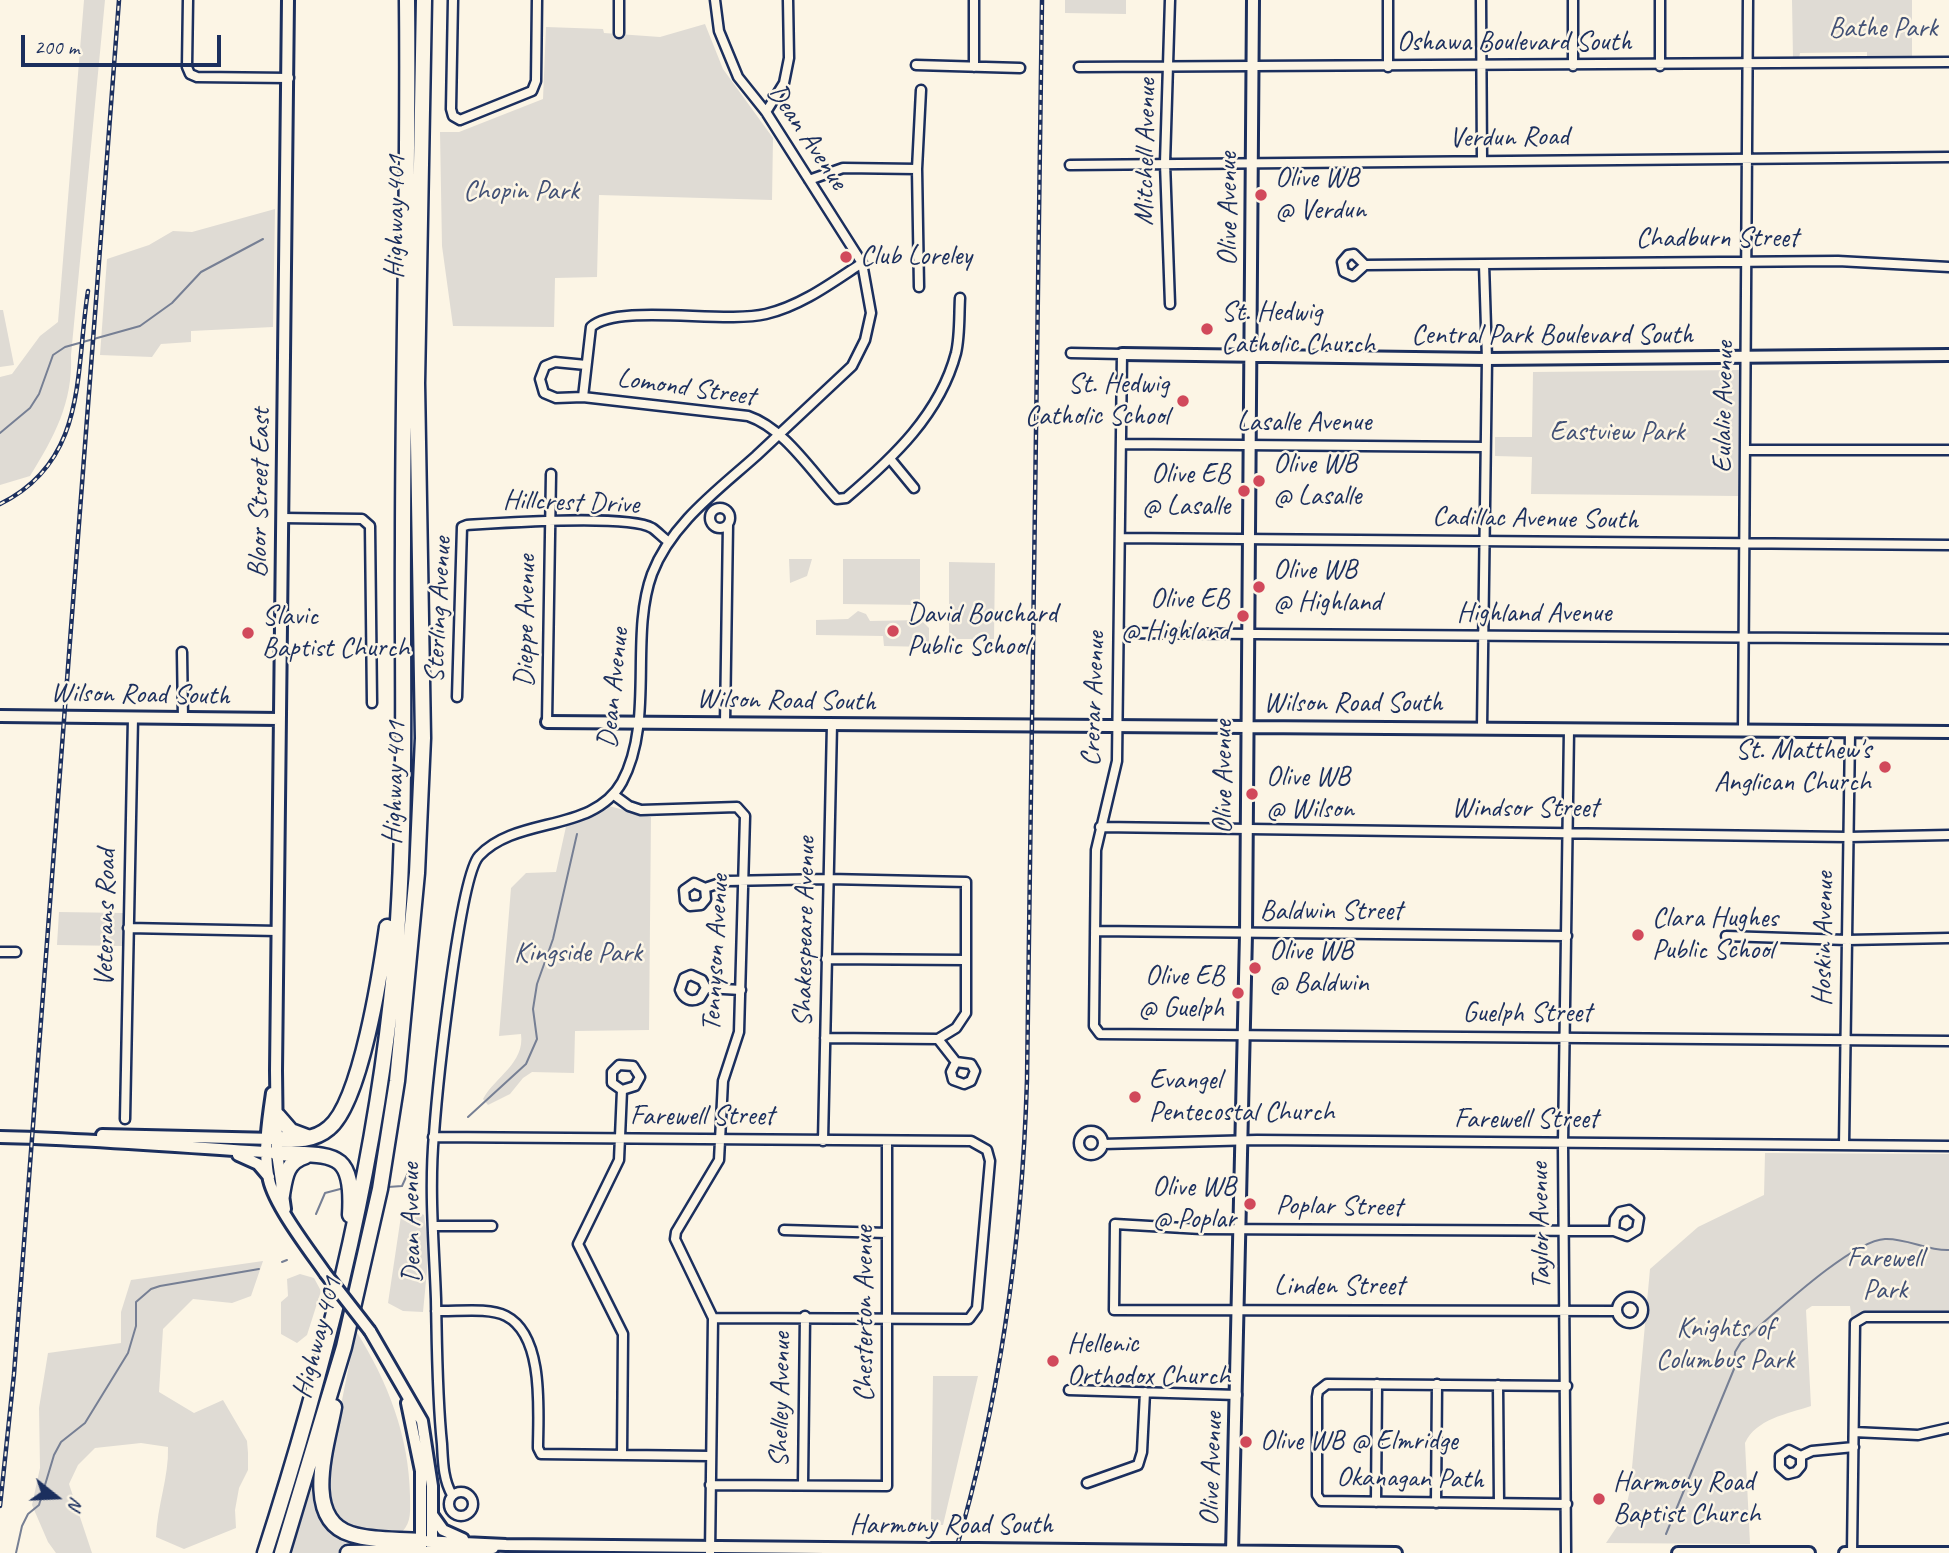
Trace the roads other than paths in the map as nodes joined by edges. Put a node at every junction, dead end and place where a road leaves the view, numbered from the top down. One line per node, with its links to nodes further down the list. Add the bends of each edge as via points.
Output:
1 (188, 0): 31 (street, via 190,74)
2 (288, 0): 31 (main road, Bloor Street East)
3 (407, 0): 101 (highway, Highway 401)
4 (424, 0): 171 (highway, Highway 401, via 417,383 423,738 417,873 397,1081 380,1189)
5 (453, 0): 6 (street, via 451,109 460,120 535,86)
6 (537, 0)
7 (620, 0): 18 (street)
8 (715, 0): 33 (street, Dean Avenue, via 727,55)
9 (788, 0): 33 (street, via 789,58 784,83)
10 (974, 0): 26 (street)
11 (1170, 0): 29 (street, Mitchell Avenue)
12 (1253, 0): 30 (main road, Olive Avenue)
13 (1388, 0): 21 (street)
14 (1481, 0): 22 (street)
15 (1573, 0): 23 (street)
16 (1660, 0): 24 (street)
17 (1748, 0): 25 (street, Eulalie Avenue)
18 (619, 33)
19 (1949, 62): 25 (street, Oshawa Boulevard South)
20 (916, 65): 26 (street)
21 (1388, 66): 22 (street, Oshawa Boulevard South); 30 (street, Oshawa Boulevard South)
22 (1481, 66): 23 (street, Oshawa Boulevard South); 36 (street)
23 (1573, 66): 24 (street, Oshawa Boulevard South)
24 (1660, 66): 25 (street, Oshawa Boulevard South)
25 (1749, 66): 35 (street, Eulalie Avenue)
26 (974, 67): 28 (street)
27 (1079, 67): 29 (street, Oshawa Boulevard South)
28 (1020, 68)
29 (1170, 68): 30 (street, Oshawa Boulevard South); 37 (street, Mitchell Avenue)
30 (1252, 68): 39 (main road, Olive Avenue)
31 (289, 78): 67 (main road, Bloor Street East)
32 (920, 90): 40 (street)
33 (766, 112): 41 (street, Dean Avenue)
34 (1949, 157): 35 (street, Verdun Road)
35 (1748, 159): 36 (street, Verdun Road); 42 (street, Eulalie Avenue)
36 (1482, 160): 39 (street, Verdun Road)
37 (1165, 163): 38 (street, Verdun Road); 39 (street, Verdun Road); 49 (street, Mitchell Avenue)
38 (1070, 165)
39 (1252, 165): 53 (main road, Olive Avenue)
40 (917, 169): 41 (street, via 843,169); 47 (street)
41 (809, 180): 43 (street, Dean Avenue)
42 (1747, 261): 44 (street, Chadburn Street); 46 (street, Chadburn Street); 55 (street, Eulalie Avenue)
43 (862, 263): 56 (street, via 816,293 769,314 733,319 608,317 591,327); 58 (street, Dean Avenue, via 871,313 865,340 852,366)
44 (1485, 264): 45 (street, Chadburn Street); 54 (street)
45 (1365, 265)
46 (1949, 267)
47 (919, 288)
48 (960, 298): 64 (street, via 957,350 946,383)
49 (1170, 304)
50 (1071, 353): 51 (street, Central Park Boulevard South)
51 (1122, 355): 53 (main road, Central Park Boulevard South); 59 (street, Crerar Avenue)
52 (1949, 355): 55 (main road, Central Park Boulevard South)
53 (1251, 356): 54 (main road, Central Park Boulevard South); 60 (main road, Olive Avenue)
54 (1487, 359): 55 (main road, Central Park Boulevard South); 61 (street)
55 (1747, 359): 62 (street, Eulalie Avenue)
56 (586, 365): 57 (street); 57 (street, via 555,362 545,366 540,379 544,393 556,398)
57 (583, 397): 58 (street, Lomond Street, via 748,416 764,421)
58 (778, 435): 64 (street, Lomond Street, via 837,499 846,498); 74 (street, Dean Avenue)
59 (1123, 444): 60 (street, Lasalle Avenue); 71 (street, Crerar Avenue)
60 (1250, 446): 61 (street, Lasalle Avenue); 72 (main road, Olive Avenue)
61 (1485, 447): 73 (street)
62 (1745, 450): 63 (street); 75 (street, Eulalie Avenue)
63 (1949, 450)
64 (891, 460): 66 (street)
65 (551, 474): 68 (street, Dieppe Avenue)
66 (914, 488)
67 (282, 518): 84 (street, via 362,519 370,526); 88 (main road, Bloor Street East)
68 (550, 522): 70 (street, Hillcrest Drive); 74 (street, Hillcrest Drive, via 632,523 651,527); 89 (street, Dieppe Avenue)
69 (728, 524): 91 (street)
70 (467, 525): 83 (street, Sterling Avenue, via 460,531)
71 (1121, 538): 72 (street, Cadillac Avenue South); 77 (street, Crerar Avenue)
72 (1249, 540): 73 (street, Cadillac Avenue South); 78 (main road, Olive Avenue)
73 (1483, 541): 75 (street, Cadillac Avenue South); 79 (street)
74 (669, 542): 90 (street, Dean Avenue, via 652,575)
75 (1745, 544): 76 (street, Cadillac Avenue South); 80 (street, Eulalie Avenue)
76 (1949, 545)
77 (1120, 633): 78 (street, Highland Avenue); 93 (street, Crerar Avenue)
78 (1248, 635): 79 (street, Highland Avenue); 94 (main road, Olive Avenue)
79 (1483, 636): 80 (street, Highland Avenue); 95 (street)
80 (1744, 638): 81 (street, Highland Avenue); 97 (street, Eulalie Avenue)
81 (1949, 639)
82 (183, 652): 87 (street)
83 (457, 697)
84 (372, 703)
85 (0, 716): 86 (main road, Wilson Road South)
86 (133, 718): 87 (main road, Wilson Road South); 110 (street, Veterans Road)
87 (183, 719): 88 (main road, Wilson Road South)
88 (280, 719): 111 (main road, Bloor Street East)
89 (547, 722): 90 (main road, Wilson Road South)
90 (638, 722): 91 (main road, Wilson Road South); 100 (street, Dean Avenue, via 626,772)
91 (725, 723): 92 (main road, Wilson Road South)
92 (832, 724): 93 (main road, Wilson Road South); 107 (street, Shakespeare Avenue)
93 (1118, 727): 94 (main road, Wilson Road South); 102 (street, Crerar Avenue, via 1115,778)
94 (1246, 727): 95 (main road, Wilson Road South); 103 (main road, Olive Avenue)
95 (1482, 727): 96 (main road, Wilson Road South)
96 (1569, 730): 97 (main road, Wilson Road South); 104 (street, Taylor Avenue)
97 (1743, 732): 99 (main road, Wilson Road South)
98 (1949, 732): 99 (main road, Wilson Road South)
99 (1850, 733): 106 (street, Hoskin Avenue)
100 (614, 795): 108 (street, Tennyson Avenue, via 641,810 742,809 746,816); 137 (street, Dean Avenue, via 586,813 502,839 478,857 460,920)
101 (403, 811): 139 (highway, via 382,963 367,1031 346,1104 332,1126); 161 (highway, Highway 401, via 391,998 364,1184)
102 (1100, 827): 103 (street, Windsor Street); 112 (street, Crerar Avenue)
103 (1246, 831): 104 (street, Windsor Street); 113 (main road, Olive Avenue)
104 (1567, 832): 106 (street, Windsor Street); 114 (street, Taylor Avenue)
105 (1949, 835): 106 (street, Windsor Street)
106 (1848, 837): 117 (street, Hoskin Avenue)
107 (829, 879): 108 (street); 120 (street, Shakespeare Avenue); 121 (street, via 960,880 968,887)
108 (744, 881): 109 (street); 123 (street, Tennyson Avenue)
109 (705, 888)
110 (128, 928): 111 (street); 135 (street, Veterans Road)
111 (278, 931): 132 (main road, Bloor Street East)
112 (1095, 931): 113 (street, Baldwin Street); 124 (street, Crerar Avenue, via 1094,1026)
113 (1246, 934): 114 (street, Baldwin Street); 126 (main road, Olive Avenue)
114 (1567, 936): 125 (street, Taylor Avenue)
115 (1726, 936): 117 (street)
116 (1949, 939): 117 (street)
117 (1847, 940): 129 (street, Hoskin Avenue)
118 (0, 952): 119 (street)
119 (16, 952)
120 (827, 959): 121 (street); 127 (street, Shakespeare Avenue)
121 (966, 960): 128 (street, via 966,1013 956,1028)
122 (706, 988): 123 (street)
123 (741, 990): 141 (street, Tennyson Avenue, via 739,1031 723,1081)
124 (1105, 1036): 126 (street, Guelph Street)
125 (1564, 1036): 126 (street, Guelph Street); 129 (street, Guelph Street); 146 (street, Taylor Avenue)
126 (1244, 1037): 144 (main road, Olive Avenue)
127 (825, 1038): 128 (street); 142 (street, Shakespeare Avenue)
128 (938, 1039): 131 (street)
129 (1846, 1041): 130 (street, Guelph Street); 147 (street, Hoskin Avenue)
130 (1949, 1041)
131 (956, 1062)
132 (276, 1070): 134 (main road, Bloor Street East); 148 (main road, Bloor Street East)
133 (622, 1090): 140 (street)
134 (278, 1116): 139 (highway, via 291,1131); 148 (main road, Bloor Street East)
135 (125, 1119)
136 (0, 1137): 138 (main road)
137 (433, 1137): 140 (street, Farewell Street); 154 (street, Dean Avenue)
138 (72, 1138): 148 (main road); 150 (main road)
139 (311, 1138): 148 (highway)
140 (621, 1139): 141 (street, Farewell Street); 183 (street, via 620,1160 578,1244 623,1334)
141 (722, 1140): 142 (street, Farewell Street); 169 (street, Tennyson Avenue, via 719,1160 675,1239)
142 (822, 1141): 143 (street, Farewell Street)
143 (887, 1141): 159 (street, Chesterton Avenue); 170 (street, Farewell Street, via 971,1141 987,1150 990,1161 973,1316 964,1320)
144 (1242, 1141): 145 (street, Farewell Street); 146 (street, Farewell Street); 156 (main road, Olive Avenue)
145 (1103, 1144)
146 (1563, 1144): 147 (street, Farewell Street); 160 (street, Taylor Avenue)
147 (1844, 1145): 149 (street, Farewell Street)
148 (272, 1146): 150 (main road); 151 (highway); 152 (main road, Bloor Street East); 153 (main road, Bloor Street East)
149 (1949, 1146)
150 (225, 1151): 152 (main road, via 251,1160)
151 (314, 1154): 153 (highway, via 291,1164); 161 (highway, via 336,1159 346,1167 352,1186)
152 (269, 1177): 153 (main road, Bloor Street East)
153 (283, 1202): 177 (main road, Bloor Street East, bridge)
154 (434, 1226): 155 (street); 165 (street, Dean Avenue)
155 (492, 1226)
156 (1241, 1229): 160 (street, Poplar Street); 162 (main road, Olive Avenue); 163 (street, Poplar Street, via 1115,1224)
157 (784, 1230): 159 (street)
158 (1614, 1231): 160 (street, Poplar Street)
159 (887, 1233): 170 (street, Chesterton Avenue)
160 (1563, 1233): 164 (street, Taylor Avenue)
161 (347, 1262): 200 (highway, Highway 401, via 305,1429)
162 (1239, 1309): 163 (street, Linden Street); 164 (street, Linden Street); 179 (main road, Olive Avenue)
163 (1114, 1310)
164 (1565, 1310): 166 (street, Linden Street); 175 (street, Taylor Avenue)
165 (436, 1311): 183 (street, via 504,1315 516,1323 538,1372 541,1454); 189 (street, Dean Avenue, via 436,1390 445,1480)
166 (1617, 1311)
167 (805, 1316): 169 (street); 170 (street); 187 (street, Shelley Avenue)
168 (1949, 1317): 181 (street, via 1865,1317 1855,1324)
169 (713, 1318): 184 (street, Tennyson Avenue)
170 (888, 1318): 187 (street, Chesterton Avenue, via 887,1486)
171 (344, 1348): 197 (highway, via 320,1483 323,1507 334,1525 348,1534); 201 (highway, Highway 401)
172 (1377, 1384): 173 (street, Okanagan Path); 190 (street); 190 (street, Okanagan Path, via 1327,1384 1317,1397 1317,1495 1321,1501)
173 (1437, 1384): 174 (street, Okanagan Path); 191 (street)
174 (1498, 1385): 175 (street, Okanagan Path); 192 (street)
175 (1567, 1386): 193 (street, Taylor Avenue)
176 (1069, 1390): 178 (street)
177 (405, 1391): 194 (main road, Bloor Street East, via 427,1438); 197 (main road, Bloor Street East, via 421,1471)
178 (1145, 1392): 179 (street); 186 (street, via 1138,1465)
179 (1237, 1395): 199 (main road, Olive Avenue)
180 (1949, 1428): 181 (street, via 1919,1435)
181 (1854, 1432): 182 (street)
182 (1854, 1447): 185 (street); 208 (street)
183 (622, 1455): 184 (street)
184 (710, 1456): 188 (street, Tennyson Avenue)
185 (1801, 1456)
186 (1087, 1483)
187 (803, 1484): 188 (street)
188 (710, 1485): 198 (street, Tennyson Avenue)
189 (452, 1495)
190 (1376, 1502): 191 (street, Okanagan Path)
191 (1436, 1503): 192 (street, Okanagan Path)
192 (1499, 1503): 193 (street, Okanagan Path)
193 (1567, 1504): 204 (street, Taylor Avenue)
194 (432, 1514): 195 (main road, via 443,1530); 197 (main road, Bloor Street East)
195 (472, 1542): 196 (main road, Harmony Road South); 197 (main road, Harmony Road South)
196 (506, 1545): 197 (main road, Harmony Road South); 198 (main road, Harmony Road South)
197 (426, 1549): 202 (highway)
198 (710, 1550): 199 (main road, Harmony Road South, bridge)
199 (1232, 1552): 203 (main road, Harmony Road South)
200 (265, 1553)
201 (282, 1553)
202 (348, 1553)
203 (1396, 1553)
204 (1566, 1553)
205 (1678, 1553): 206 (main road)
206 (1809, 1553)
207 (1845, 1553): 208 (main road)
208 (1852, 1553): 209 (main road)
209 (1949, 1553)

